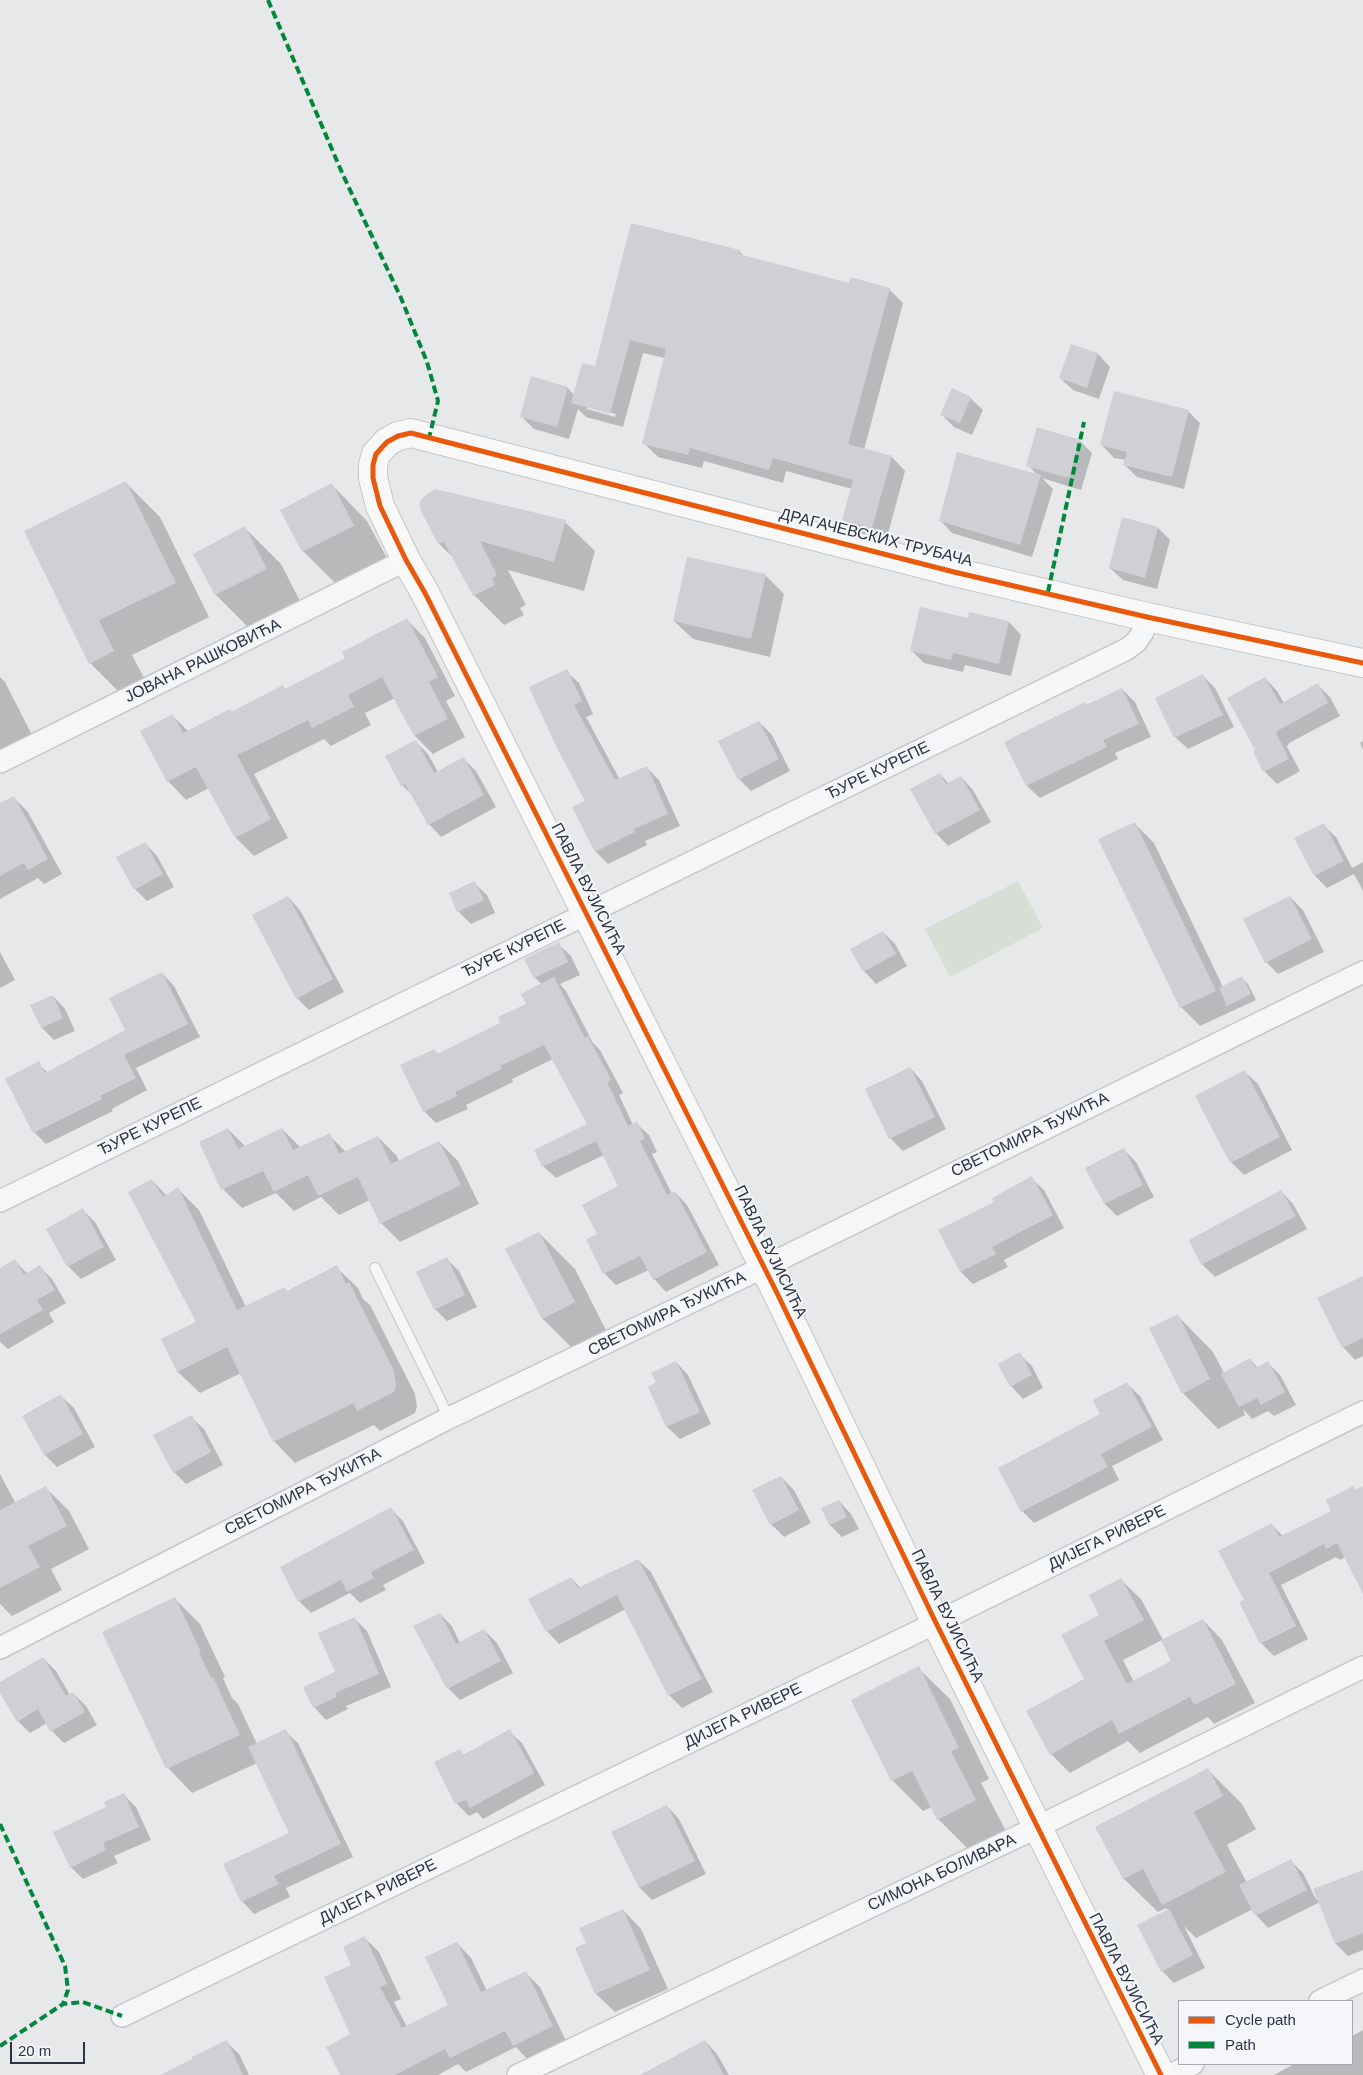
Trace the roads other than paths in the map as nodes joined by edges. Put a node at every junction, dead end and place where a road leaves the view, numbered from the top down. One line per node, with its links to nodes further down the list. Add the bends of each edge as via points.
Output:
1 (387, 442): 2 (street, ПАВЛА ВУЈИСИЋА, via 376,454 372,478 380,506); 3 (street, ДРАГАЧЕВСКИХ ТРУБАЧА, via 410,433 928,565)
2 (406, 560): 5 (street, ЈОВАНА РАШКОВИЋА); 6 (street, ПАВЛА ВУЈИСИЋА)
3 (1147, 616): 4 (street, ДРАГАЧЕВСКИХ ТРУБАЧА); 6 (street, ЂУРЕ КУРЕПЕ, via 1143,632 1127,649)
4 (1363, 664)
5 (0, 762)
6 (586, 913): 8 (street, ЂУРЕ КУРЕПЕ); 9 (street, ПАВЛА ВУЈИСИЋА)
7 (1363, 972): 9 (street, СВЕТОМИРА ЂУКИЋА)
8 (0, 1200)
9 (764, 1267): 12 (street, СВЕТОМИРА ЂУКИЋА); 13 (street, ПАВЛА ВУЈИСИЋА)
10 (375, 1268): 12 (lane)
11 (1363, 1412): 13 (street, ДИЈЕГА РИВЕРЕ)
12 (449, 1418): 14 (street, СВЕТОМИРА ЂУКИЋА)
13 (936, 1623): 16 (street, ПАВЛА ВУЈИСИЋА); 19 (street, ДИЈЕГА РИВЕРЕ)
14 (0, 1648)
15 (1363, 1667): 16 (street, СИМОНА БОЛИВАРА)
16 (1036, 1827): 21 (street, СИМОНА БОЛИВАРА); 22 (street, ПАВЛА ВУЈИСИЋА)
17 (1363, 1980): 18 (street)
18 (1322, 2000)
19 (122, 2016)
20 (1190, 2065): 23 (street)
21 (518, 2075)
22 (1160, 2075)
23 (1170, 2075)

